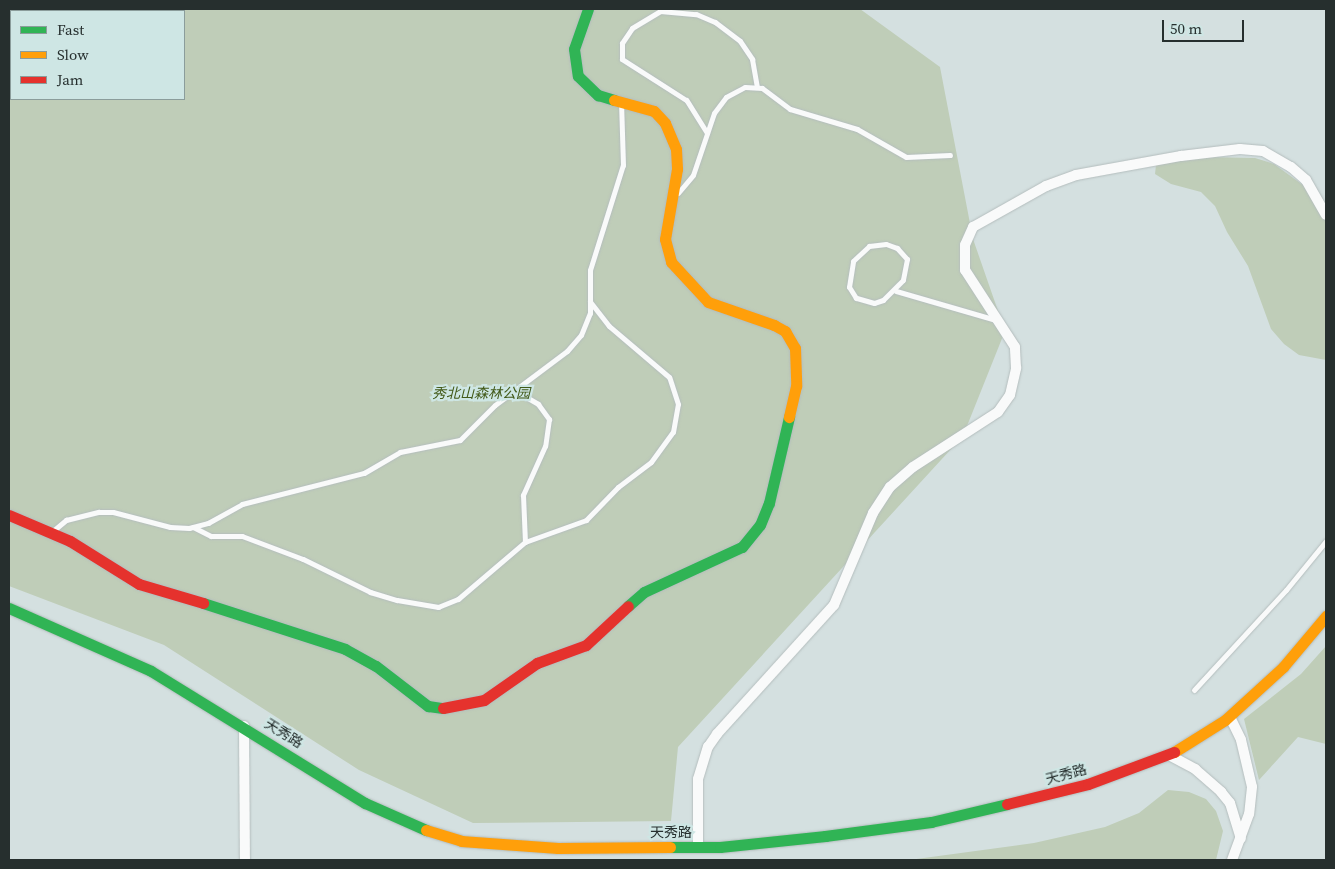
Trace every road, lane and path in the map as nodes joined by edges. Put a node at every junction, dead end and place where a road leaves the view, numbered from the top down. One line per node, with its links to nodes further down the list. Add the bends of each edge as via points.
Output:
1 (588, 9): 3 (street, via 575,41 575,70 591,91)
2 (757, 87): 4 (lane, via 735,90 726,98 714,113); 4 (lane, via 752,59 740,41 715,22 696,14 660,12 632,28 622,43 622,59 686,100); 5 (lane, via 790,109 857,129 906,157)
3 (621, 103): 6 (street, via 647,108 665,123 678,154); 9 (lane, via 623,165 590,270)
4 (707, 133): 6 (lane, via 693,175)
5 (950, 156)
6 (671, 198): 14 (street, via 665,246 671,262 708,302 774,325 790,337 798,360 794,402 769,503 754,534 732,554 644,592 586,645 537,663 484,700 438,709 428,706 376,666 344,650 232,611 139,584)
7 (1326, 215): 10 (street, via 1306,180 1275,156 1253,149 1181,156 1076,175 987,217 968,236 964,255 969,280)
8 (896, 291): 8 (lane, via 907,267 904,254 886,244 869,246 860,252 850,268 851,293 856,298 874,303); 10 (lane)
9 (590, 302): 11 (lane, via 582,335 567,351); 16 (lane, via 609,326 669,377 677,394 677,422 666,446 586,520)
10 (999, 321): 24 (street, via 1010,336 1016,356 1013,384 1006,404 913,467 890,487 872,513 834,605 717,734 708,747 698,779)
11 (514, 390): 13 (lane, via 460,440 400,452 364,473 242,504); 16 (lane, via 538,404 549,420 545,446 523,495)
12 (9, 515): 14 (street)
13 (193, 527): 14 (lane, via 170,527 113,512 99,512 66,520); 16 (lane, via 211,536 242,536 303,559 370,592 438,607 458,599)
14 (52, 532)
15 (1326, 541): 19 (lane, via 1286,590)
16 (525, 542)
17 (9, 608): 21 (street, 天秀路, via 151,671)
18 (1326, 616): 20 (street, 天秀路, via 1283,666)
19 (1194, 690)
20 (1230, 717): 22 (street, 天秀路); 23 (street, via 1241,740 1252,787 1249,814)
21 (244, 726): 24 (street, 天秀路, via 365,803 412,826 461,841 558,848); 25 (street)
22 (1169, 755): 23 (street, via 1195,769 1221,792 1230,803); 24 (street, 天秀路, via 1088,784 931,822 825,836)
23 (1241, 838): 26 (street)
24 (698, 847)
25 (245, 860)
26 (1232, 860)

